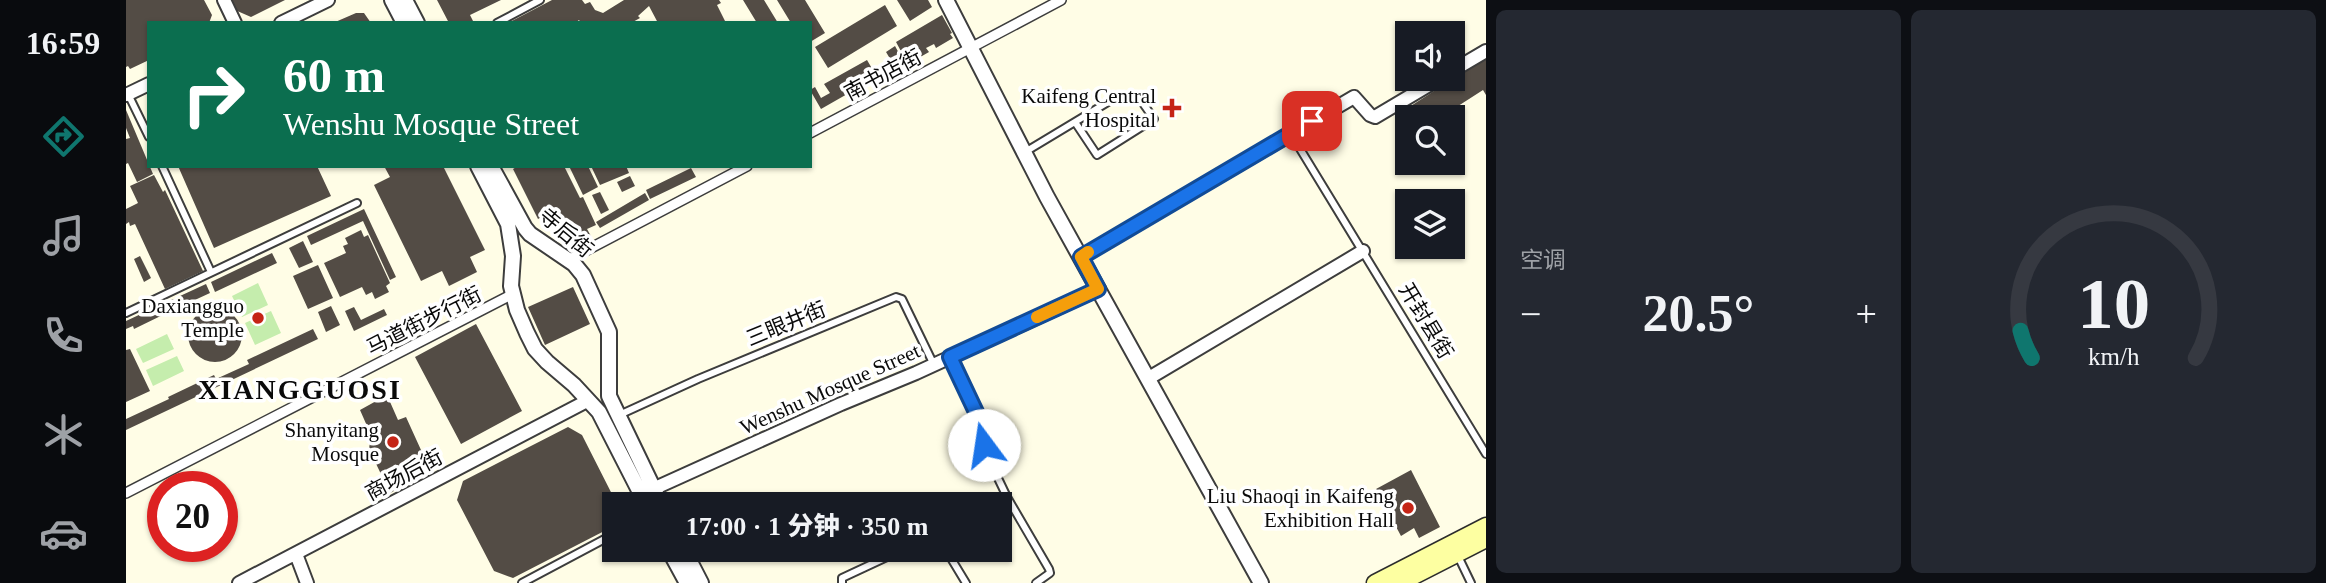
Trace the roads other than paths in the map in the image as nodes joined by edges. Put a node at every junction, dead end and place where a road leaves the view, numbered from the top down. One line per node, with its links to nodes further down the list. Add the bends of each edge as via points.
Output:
1 (224, 0): 8 (street)
2 (328, 0): 9 (street)
3 (392, 0): 10 (street)
4 (405, 0): 11 (street)
5 (540, 0): 12 (lane)
6 (946, 0): 13 (street)
7 (1061, 0): 13 (street, 南书店街)
8 (234, 21)
9 (285, 21)
10 (403, 21)
11 (416, 21)
12 (501, 21)
13 (972, 48): 20 (street, 南书店街); 23 (street)
14 (1486, 51): 15 (street)
15 (1465, 63)
16 (147, 85): 18 (street)
17 (1420, 91): 22 (street, via 1378,116 1370,115 1354,97)
18 (127, 94): 21 (lane)
19 (1075, 122): 19 (lane, via 1097,155 1154,119 1140,99 1118,96); 23 (lane)
20 (812, 132)
21 (147, 133)
22 (1291, 134): 29 (lane, 开封县街); 30 (street)
23 (1025, 152): 30 (street)
24 (163, 168): 32 (lane)
25 (479, 168): 34 (street, 寺后街, via 508,224)
26 (492, 168): 31 (street, 寺后街, via 525,228)
27 (743, 168): 31 (street)
28 (357, 203): 32 (lane)
29 (1363, 251): 38 (street); 41 (lane, 开封县街)
30 (1081, 257): 33 (street)
31 (568, 260): 40 (street, 寺后街, via 583,275 606,323 610,339 608,396)
32 (211, 272): 35 (lane)
33 (1098, 289): 36 (street, Wenshu Mosque Street); 38 (street)
34 (513, 294): 39 (street, 寺后街, via 536,349); 45 (street, 马道街步行街)
35 (126, 313)
36 (950, 357): 37 (street, Wenshu Mosque Street); 62 (lane, via 984,429 984,449 1049,569)
37 (934, 365): 40 (lane, 三眼井街, via 897,297); 42 (street, Wenshu Mosque Street)
38 (1149, 378): 63 (street)
39 (587, 401): 43 (street, 寺后街, via 599,412); 49 (street, 商场后街)
40 (617, 416): 42 (street, 寺后街)
41 (1486, 454)
42 (653, 489): 44 (street, 寺后街)
43 (640, 492)
44 (655, 492)
45 (126, 493)
46 (1486, 526): 64 (main road)
47 (1486, 539): 50 (main road)
48 (602, 540): 57 (lane)
49 (296, 554): 55 (street, 商场后街); 56 (street)
50 (1457, 554): 65 (main road); 66 (lane)
51 (676, 562): 58 (street)
52 (690, 562): 59 (street)
53 (876, 562): 60 (lane, via 842,578)
54 (953, 562): 61 (lane)
55 (239, 583)
56 (307, 583)
57 (522, 583)
58 (687, 583)
59 (701, 583)
60 (842, 583)
61 (966, 583)
62 (1036, 583)
63 (1261, 583)
64 (1375, 583)
65 (1401, 583)
66 (1471, 583)

